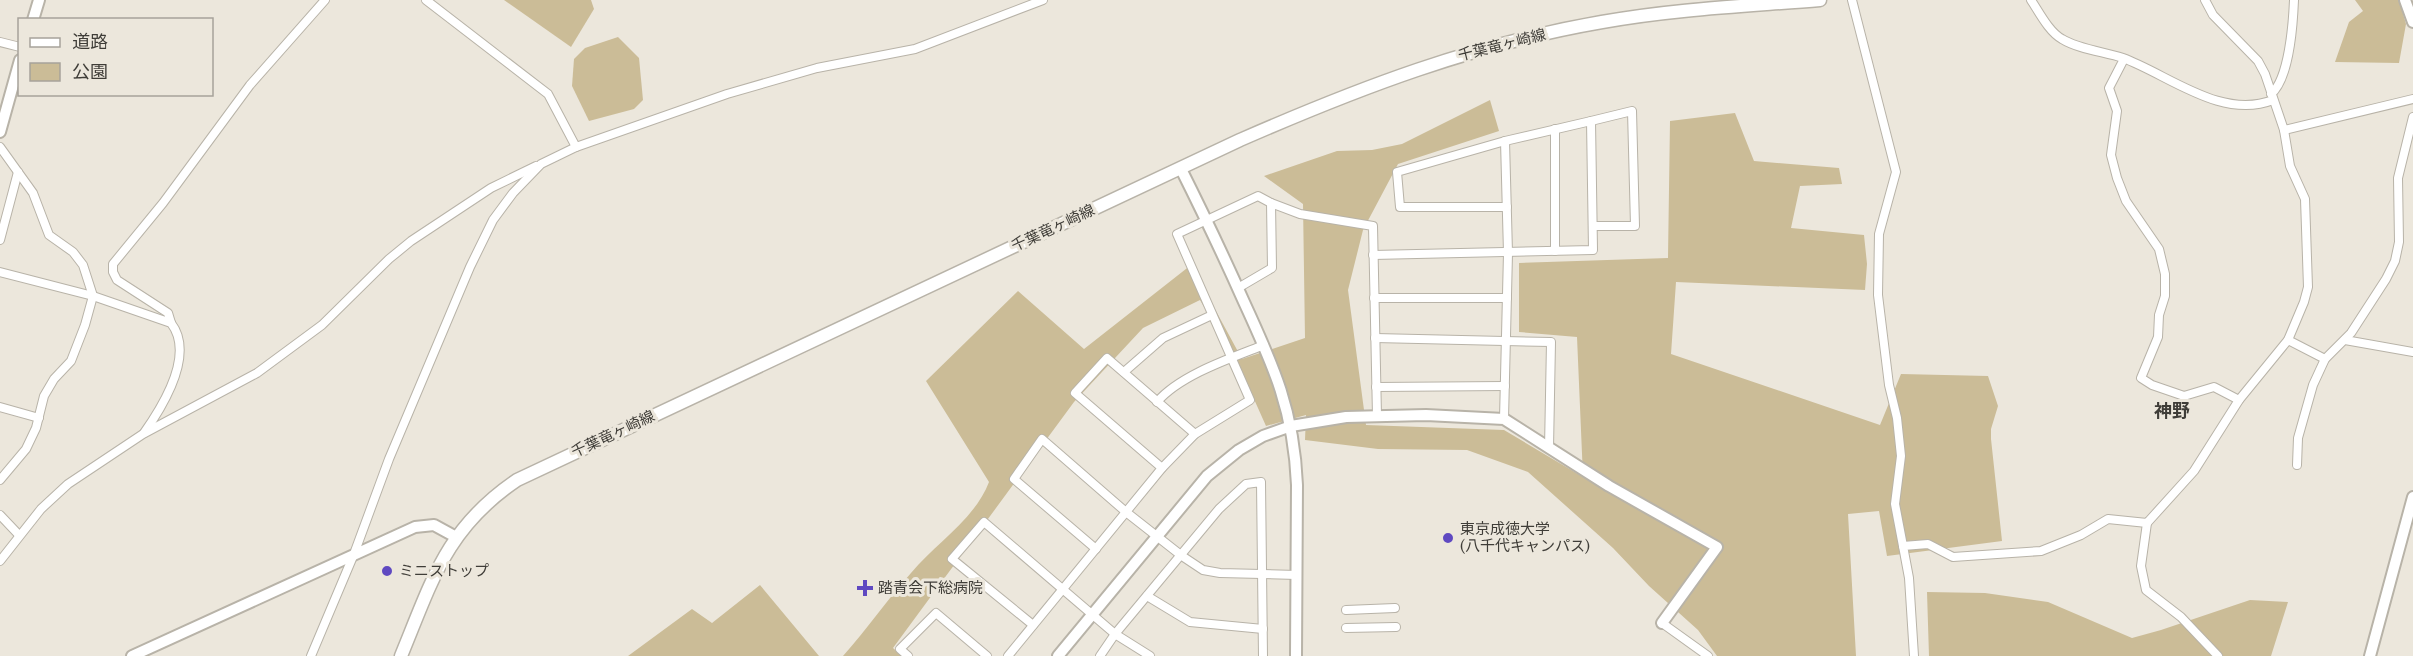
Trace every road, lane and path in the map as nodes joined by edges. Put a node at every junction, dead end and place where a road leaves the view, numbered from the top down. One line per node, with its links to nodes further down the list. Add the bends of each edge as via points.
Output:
1 (39, 0): 11 (street)
2 (325, 0): 44 (street, via 250,85 164,203 113,264 117,280 168,313)
3 (426, 0): 26 (street, via 548,94)
4 (1043, 0): 26 (street, via 915,49 817,68 727,94)
5 (1820, 0): 28 (main road, 千葉竜ヶ崎線, via 1656,13 1497,45 1412,70 1320,105)
6 (1852, 0): 76 (street, via 1896,172 1880,234 1878,296 1901,456 1895,504)
7 (2031, 0): 15 (street, via 2064,40)
8 (2205, 0): 17 (street, via 2213,15 2258,61)
9 (2294, 0): 17 (street, via 2284,76)
10 (2404, 0): 12 (street)
11 (34, 18)
12 (2413, 22)
13 (0, 42): 14 (street)
14 (18, 46)
15 (2124, 58): 17 (street, via 2202,96 2241,104 2262,104); 56 (street, via 2109,88 2116,111 2112,155 2126,201 2159,249 2165,274 2158,337 2142,378 2184,396 2214,387)
16 (18, 67): 23 (street)
17 (2272, 97): 22 (street)
18 (2413, 99): 22 (street)
19 (2413, 117): 47 (street, via 2398,178 2399,242 2395,261)
20 (1591, 121): 21 (street); 33 (street); 33 (street, via 1632,111 1635,226)
21 (1555, 129): 24 (street); 35 (street)
22 (2284, 130): 46 (street, via 2290,166 2306,199 2308,286)
23 (0, 132)
24 (1505, 141): 31 (street); 31 (street, via 1397,172 1400,207)
25 (0, 147): 29 (street)
26 (576, 147): 27 (street)
27 (541, 164): 63 (street, via 491,188 411,241 330,317 257,373); 78 (street, via 493,220 389,459)
28 (1181, 169): 32 (street); 74 (main road, 千葉竜ヶ崎線, via 525,475 484,506)
29 (18, 172): 34 (street); 40 (street, via 33,193 49,235 73,252 83,265)
30 (1271, 203): 32 (street, via 1258,196); 37 (street, via 1300,214 1373,226); 39 (street, via 1272,268)
31 (1507, 207): 36 (street)
32 (1207, 221): 39 (street); 43 (street, via 1177,234)
33 (1593, 226): 35 (street, via 1593,250)
34 (0, 240)
35 (1555, 251): 36 (street)
36 (1508, 253): 37 (street); 42 (street)
37 (1373, 255): 41 (street)
38 (0, 272): 40 (street)
39 (1238, 288): 49 (street)
40 (93, 296): 44 (street); 60 (street, via 70,361 44,396)
41 (1374, 298): 42 (street); 45 (street)
42 (1507, 298): 48 (street)
43 (1212, 315): 51 (street); 53 (street, via 1163,338)
44 (171, 323): 63 (street, via 178,332 182,352 169,392)
45 (1375, 338): 48 (street); 55 (street)
46 (2288, 340): 52 (street); 56 (street)
47 (2344, 340): 50 (street); 52 (street)
48 (1506, 342): 54 (street); 65 (street, via 1551,342)
49 (1264, 345): 51 (street); 62 (street)
50 (2413, 352)
51 (1231, 358): 57 (street, via 1167,390); 64 (street, via 1250,400)
52 (2325, 359): 66 (street, via 2298,438)
53 (1124, 372): 57 (street); 67 (street, via 1107,358 1075,393)
54 (1505, 386): 55 (street); 61 (street)
55 (1376, 387): 59 (street)
56 (2239, 400): 72 (street, via 2194,471)
57 (1157, 402): 64 (street)
58 (0, 407): 60 (street)
59 (1377, 416): 61 (street); 62 (street)
60 (39, 418): 68 (street, via 26,449)
61 (1504, 419): 65 (street)
62 (1291, 426): 75 (street, via 1263,436 1220,464); 82 (street, via 1298,485)
63 (143, 434): 73 (street, via 68,484)
64 (1195, 434): 67 (street)
65 (1549, 448): 88 (street, via 1717,547)
66 (2297, 465)
67 (1162, 468): 70 (street)
68 (0, 480)
69 (2413, 497): 108 (street)
70 (1126, 512): 75 (street); 77 (street); 77 (street, via 1042,439 1014,479)
71 (0, 515): 73 (street)
72 (2147, 523): 76 (street, via 2108,519 2081,536 2041,551 1953,557 1928,544); 107 (street, via 2141,566 2146,590 2181,617)
73 (19, 535): 80 (street)
74 (456, 537): 78 (street, via 434,525 424,525); 96 (main road, 千葉竜ヶ崎線, via 433,577)
75 (1158, 537): 79 (street); 87 (street)
76 (1903, 546): 106 (street, via 1910,578)
77 (1096, 549): 83 (street)
78 (354, 554): 94 (street); 95 (street)
79 (1182, 556): 81 (street, via 1203,570); 81 (street, via 1226,502 1246,484 1261,482); 84 (street)
80 (0, 561)
81 (1263, 574): 82 (street); 91 (street)
82 (1298, 575): 104 (street)
83 (1063, 588): 87 (street); 89 (street); 89 (street, via 984,522 952,559)
84 (1147, 596): 91 (street, via 1190,622); 93 (street)
85 (1395, 608): 86 (street)
86 (1346, 610)
87 (1092, 613): 93 (street); 100 (street)
88 (1662, 623): 105 (street)
89 (1033, 625): 99 (street)
90 (1396, 627): 92 (street)
91 (1263, 628): 103 (street)
92 (1346, 628)
93 (1115, 634): 101 (street); 102 (street)
94 (132, 656)
95 (311, 656)
96 (401, 656)
97 (908, 656): 98 (street, via 900,649 936,613)
98 (987, 656)
99 (1008, 656)
100 (1058, 656)
101 (1100, 656)
102 (1150, 656)
103 (1263, 656)
104 (1296, 656)
105 (1708, 656)
106 (1914, 656)
107 (2218, 656)
108 (2370, 656)

